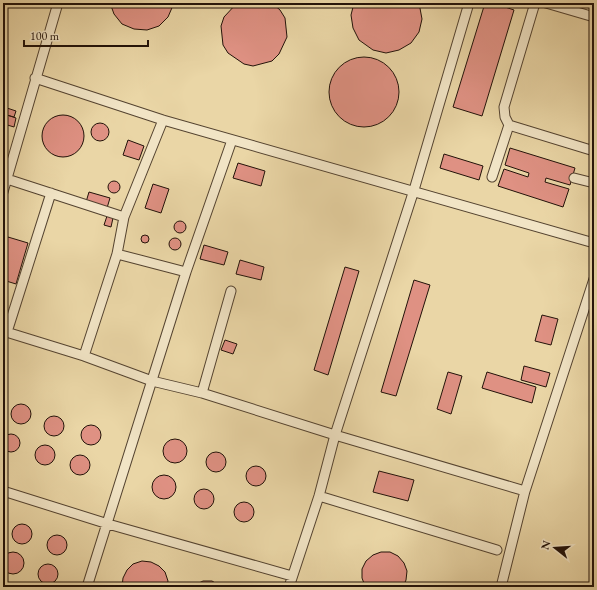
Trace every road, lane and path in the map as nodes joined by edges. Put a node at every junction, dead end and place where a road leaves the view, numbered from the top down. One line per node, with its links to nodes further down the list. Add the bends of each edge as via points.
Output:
1 (58, 3): 6 (lane)
2 (469, 3): 15 (lane)
3 (535, 3): 8 (lane, via 504,107 505,117)
4 (546, 3): 5 (lane)
5 (594, 17)
6 (35, 78): 7 (lane); 12 (lane)
7 (163, 120): 9 (lane); 18 (lane)
8 (510, 125): 10 (lane); 11 (lane)
9 (232, 140): 15 (lane); 21 (lane)
10 (594, 151)
11 (492, 177)
12 (7, 178): 16 (lane); 17 (lane)
13 (574, 178): 14 (lane)
14 (594, 183)
15 (414, 190): 19 (lane); 28 (lane)
16 (3, 192)
17 (51, 193): 18 (lane); 24 (lane)
18 (124, 218): 20 (lane)
19 (594, 244)
20 (117, 254): 21 (lane); 25 (lane)
21 (186, 272): 26 (lane)
22 (594, 279): 30 (lane)
23 (231, 291): 27 (lane)
24 (5, 332): 25 (lane)
25 (84, 356): 26 (lane)
26 (152, 381): 27 (lane); 32 (lane)
27 (202, 393): 28 (lane)
28 (335, 435): 30 (lane); 31 (lane)
29 (3, 491): 32 (lane)
30 (525, 491): 37 (lane)
31 (318, 496): 33 (lane); 34 (lane)
32 (108, 524): 34 (lane); 35 (lane)
33 (497, 550)
34 (292, 576): 36 (lane)
35 (87, 587)
36 (289, 587)
37 (501, 587)

